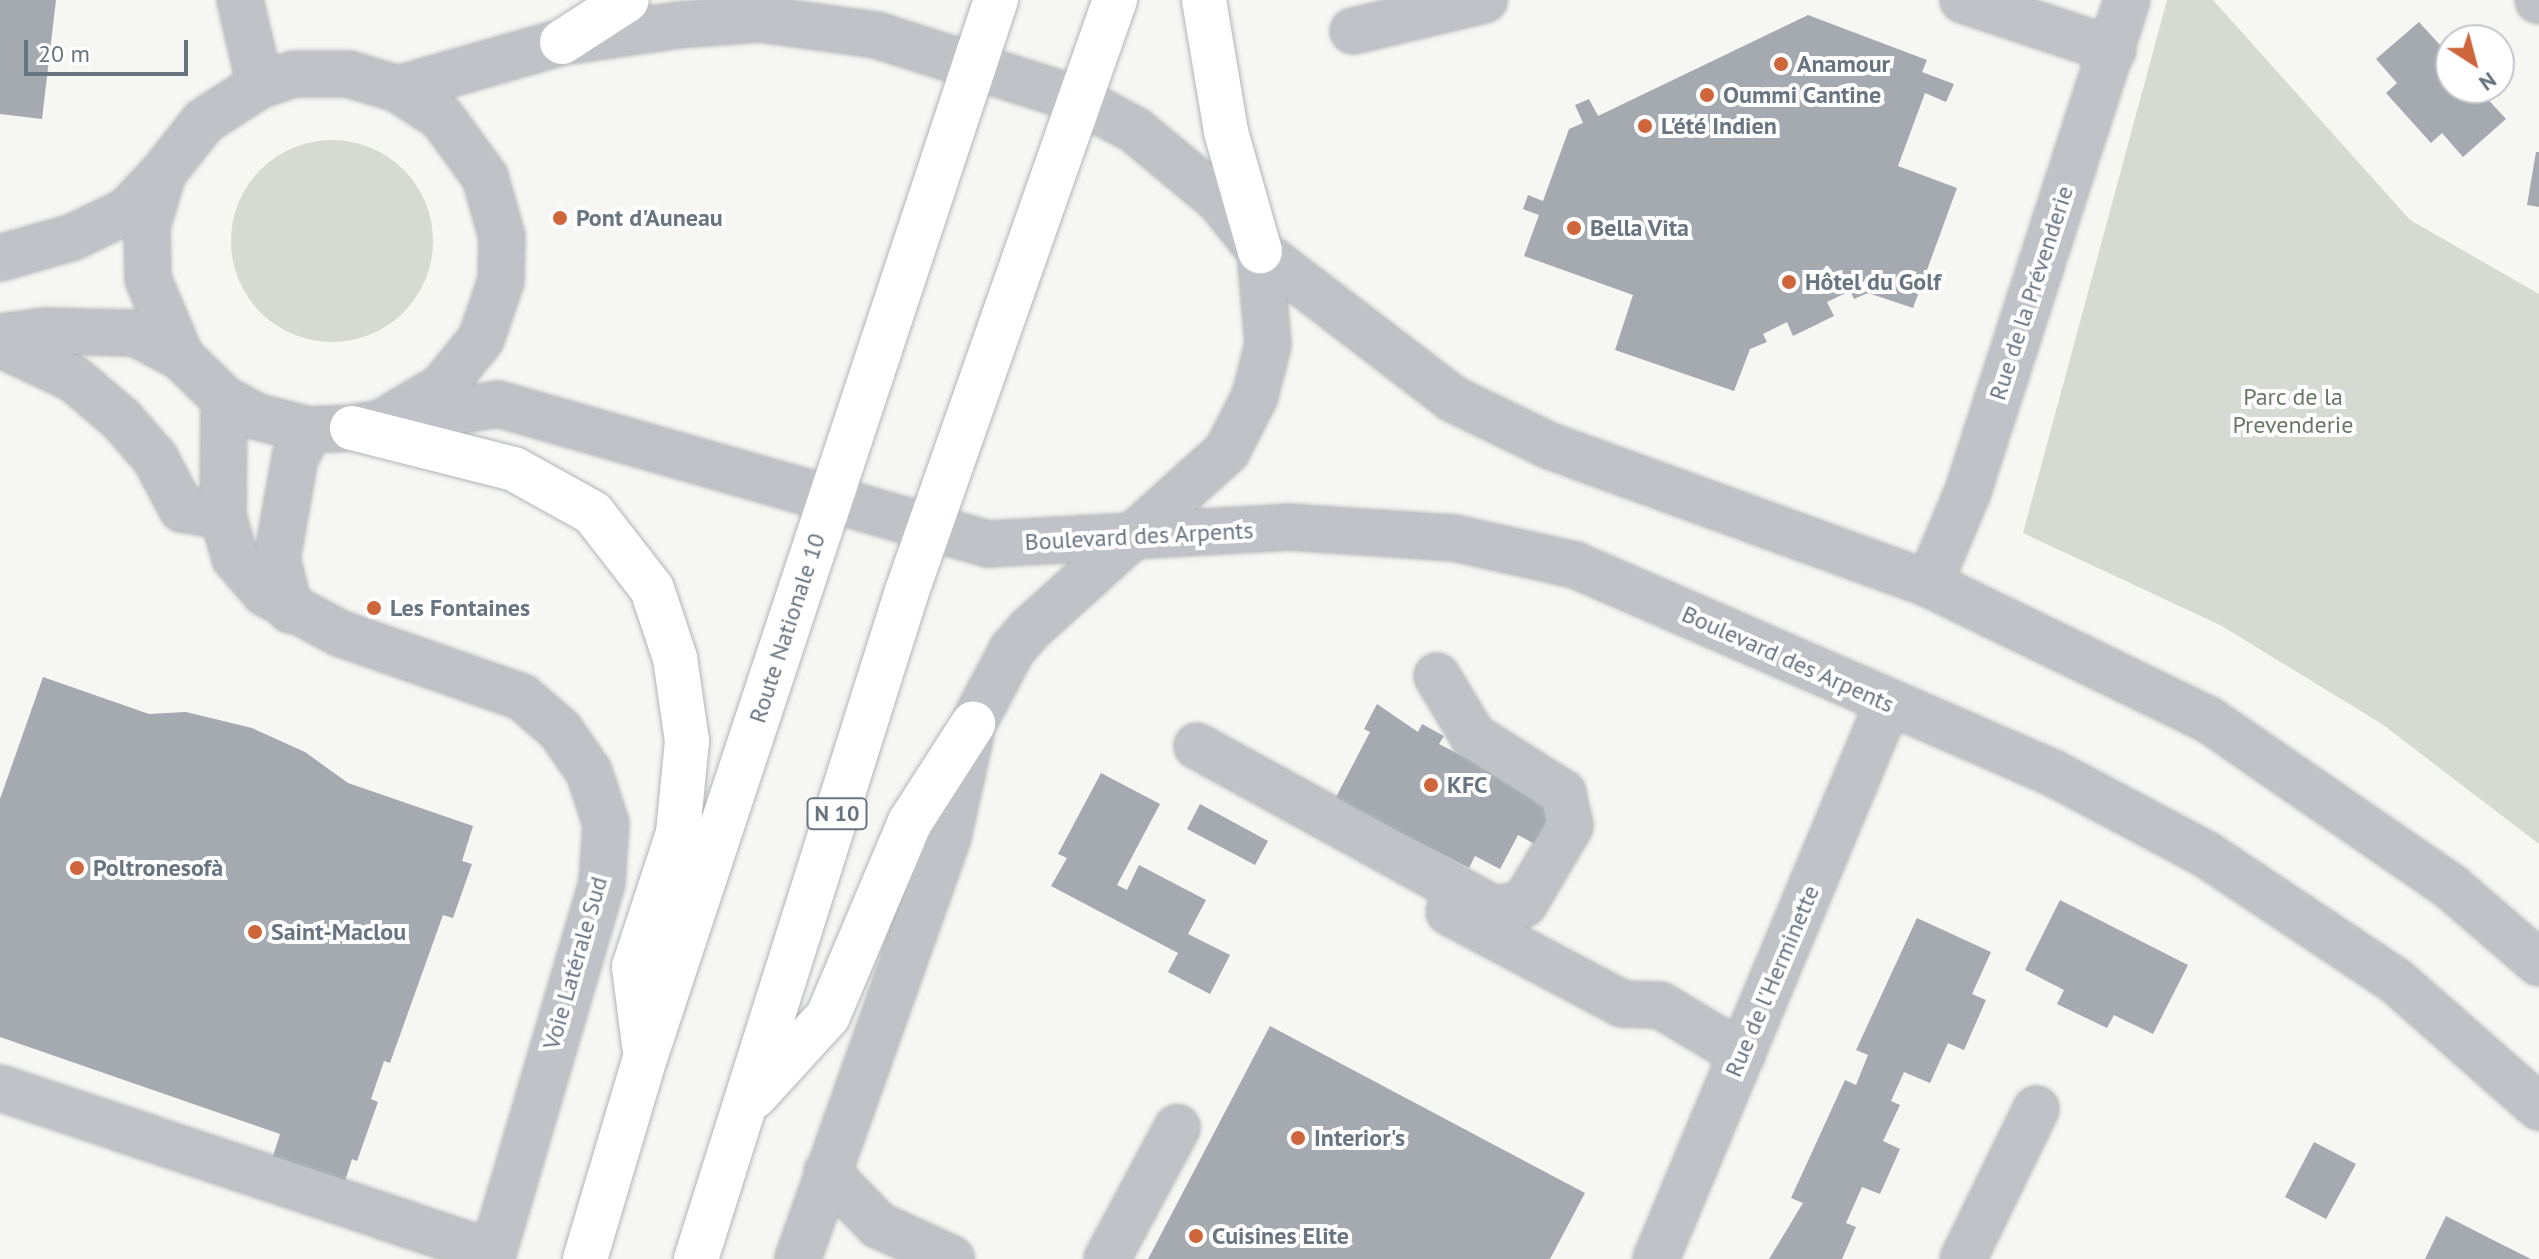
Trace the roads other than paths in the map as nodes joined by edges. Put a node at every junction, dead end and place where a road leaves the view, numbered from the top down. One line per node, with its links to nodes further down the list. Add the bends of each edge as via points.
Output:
1 (240, 0): 13 (street)
2 (627, 0): 10 (main road)
3 (996, 0): 12 (main road, Route Nationale 10)
4 (1115, 0): 15 (main road, N 10)
5 (1204, 0): 17 (main road, via 1226,132)
6 (1484, 0): 9 (street)
7 (1963, 0): 11 (street)
8 (2127, 0): 11 (street, Rue de la Prévenderie)
9 (1353, 31)
10 (562, 42): 12 (street, via 760,19 876,35); 14 (street)
11 (2113, 50): 29 (street, Rue de la Prévenderie, via 1968,491)
12 (975, 64): 15 (street); 25 (main road, Route Nationale 10)
13 (260, 85): 14 (street, via 294,74 349,74); 16 (street, via 204,121)
14 (398, 89): 23 (street, via 442,118 485,177 502,237 501,281 481,339 442,387)
15 (1077, 99): 17 (street, via 1160,147 1219,200); 27 (main road, N 10)
16 (163, 173): 18 (street, via 127,211 73,237); 21 (street, via 147,227 148,279)
17 (1260, 251): 28 (street, via 1268,345 1255,396 1227,451); 29 (street, via 1453,399 1550,446)
18 (0, 258)
19 (0, 337): 21 (street, via 45,331 135,333)
20 (0, 344): 26 (street, via 74,379 121,419 155,458 182,509)
21 (181, 357): 22 (street, Boulevard des Arpents)
22 (224, 399): 24 (street, Boulevard des Arpents, via 258,417); 26 (street, Voie Latérale Sud)
23 (370, 423): 24 (street, Boulevard des Arpents); 25 (street, Boulevard des Arpents, via 498,404); 36 (main road, via 514,469 593,513 652,589 675,658 687,741 678,833 634,967)
24 (309, 430): 30 (street, via 295,458 277,559)
25 (830, 498): 27 (street, Boulevard des Arpents); 36 (main road, Route Nationale 10)
26 (223, 516): 30 (street, Voie Latérale Sud, via 235,558 265,593)
27 (933, 528): 28 (street, Boulevard des Arpents, via 988,544); 38 (main road, N 10, via 897,620)
28 (1126, 538): 32 (street, Boulevard des Arpents, via 1288,527 1454,538 1575,565); 33 (street, via 1012,650)
29 (1929, 584): 34 (street, via 2209,720 2451,887)
30 (290, 610): 44 (street, Voie Latérale Sud, via 522,697 560,730 589,772 606,824 602,883)
31 (1437, 676): 35 (street, via 1473,736 1563,793 1570,826 1524,904 1494,909 1191,759 1623,1004 1660,1005)
32 (1888, 703): 35 (street, Rue de l'Herminette); 39 (street, Boulevard des Arpents, via 2053,773 2207,855 2396,981)
33 (973, 724): 38 (main road, via 910,822 828,1016); 42 (street, via 948,837)
34 (2539, 963)
35 (1742, 1054): 50 (street, Rue de l'Herminette)
36 (645, 1058): 45 (main road, Route Nationale 10)
37 (0, 1088): 43 (street)
38 (748, 1103): 46 (main road, N 10)
39 (2539, 1107)
40 (2036, 1109): 51 (street)
41 (1177, 1128): 49 (street)
42 (827, 1172): 47 (street); 48 (street, via 878,1225)
43 (409, 1243): 44 (street)
44 (492, 1256)
45 (585, 1259)
46 (696, 1259)
47 (798, 1259)
48 (952, 1259)
49 (1107, 1259)
50 (1656, 1259)
51 (1963, 1259)

